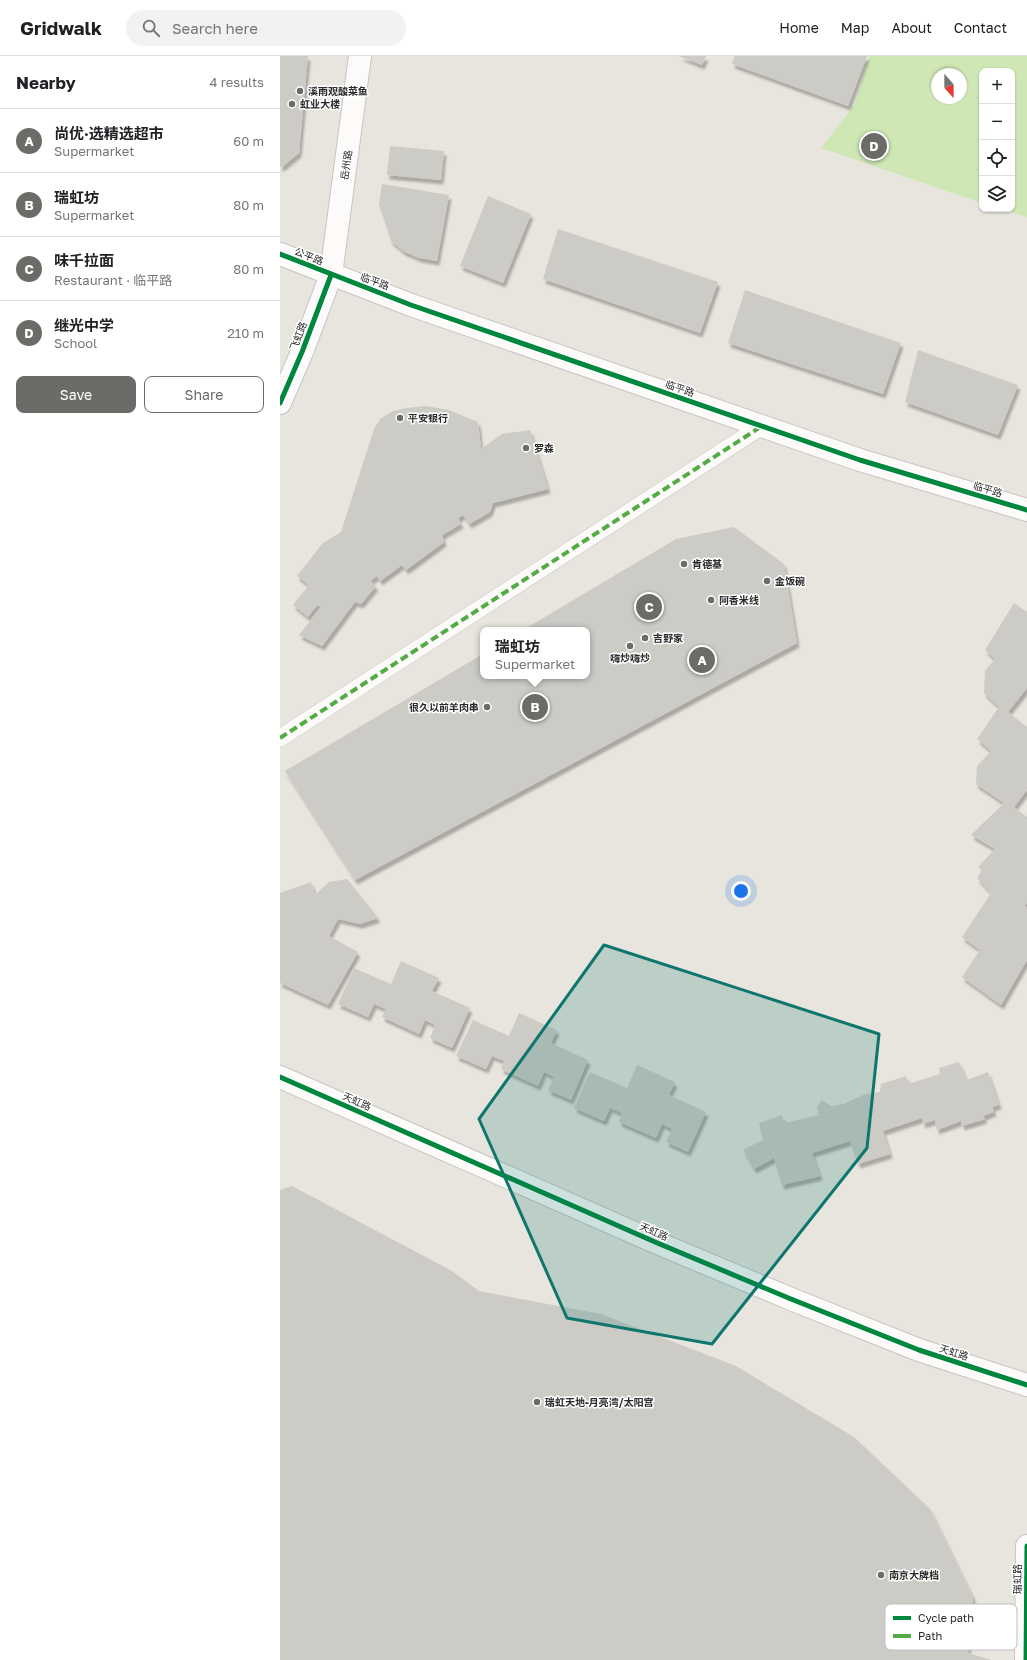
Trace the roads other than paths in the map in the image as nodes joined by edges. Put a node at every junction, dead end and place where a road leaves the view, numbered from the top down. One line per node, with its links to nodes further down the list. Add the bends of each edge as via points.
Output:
1 (360, 56): 3 (street, 岳州路)
2 (280, 254): 3 (street, 公平路)
3 (331, 275): 4 (street, 飞虹路); 5 (street, 临平路)
4 (280, 403)
5 (762, 426): 6 (street, 临平路, via 860,460); 7 (street)
6 (1027, 510)
7 (280, 738)
8 (280, 1077): 9 (street, 天虹路, via 791,1299 919,1350)
9 (1027, 1385)
10 (1027, 1546): 11 (street, 瑞虹路)
11 (1026, 1660)

